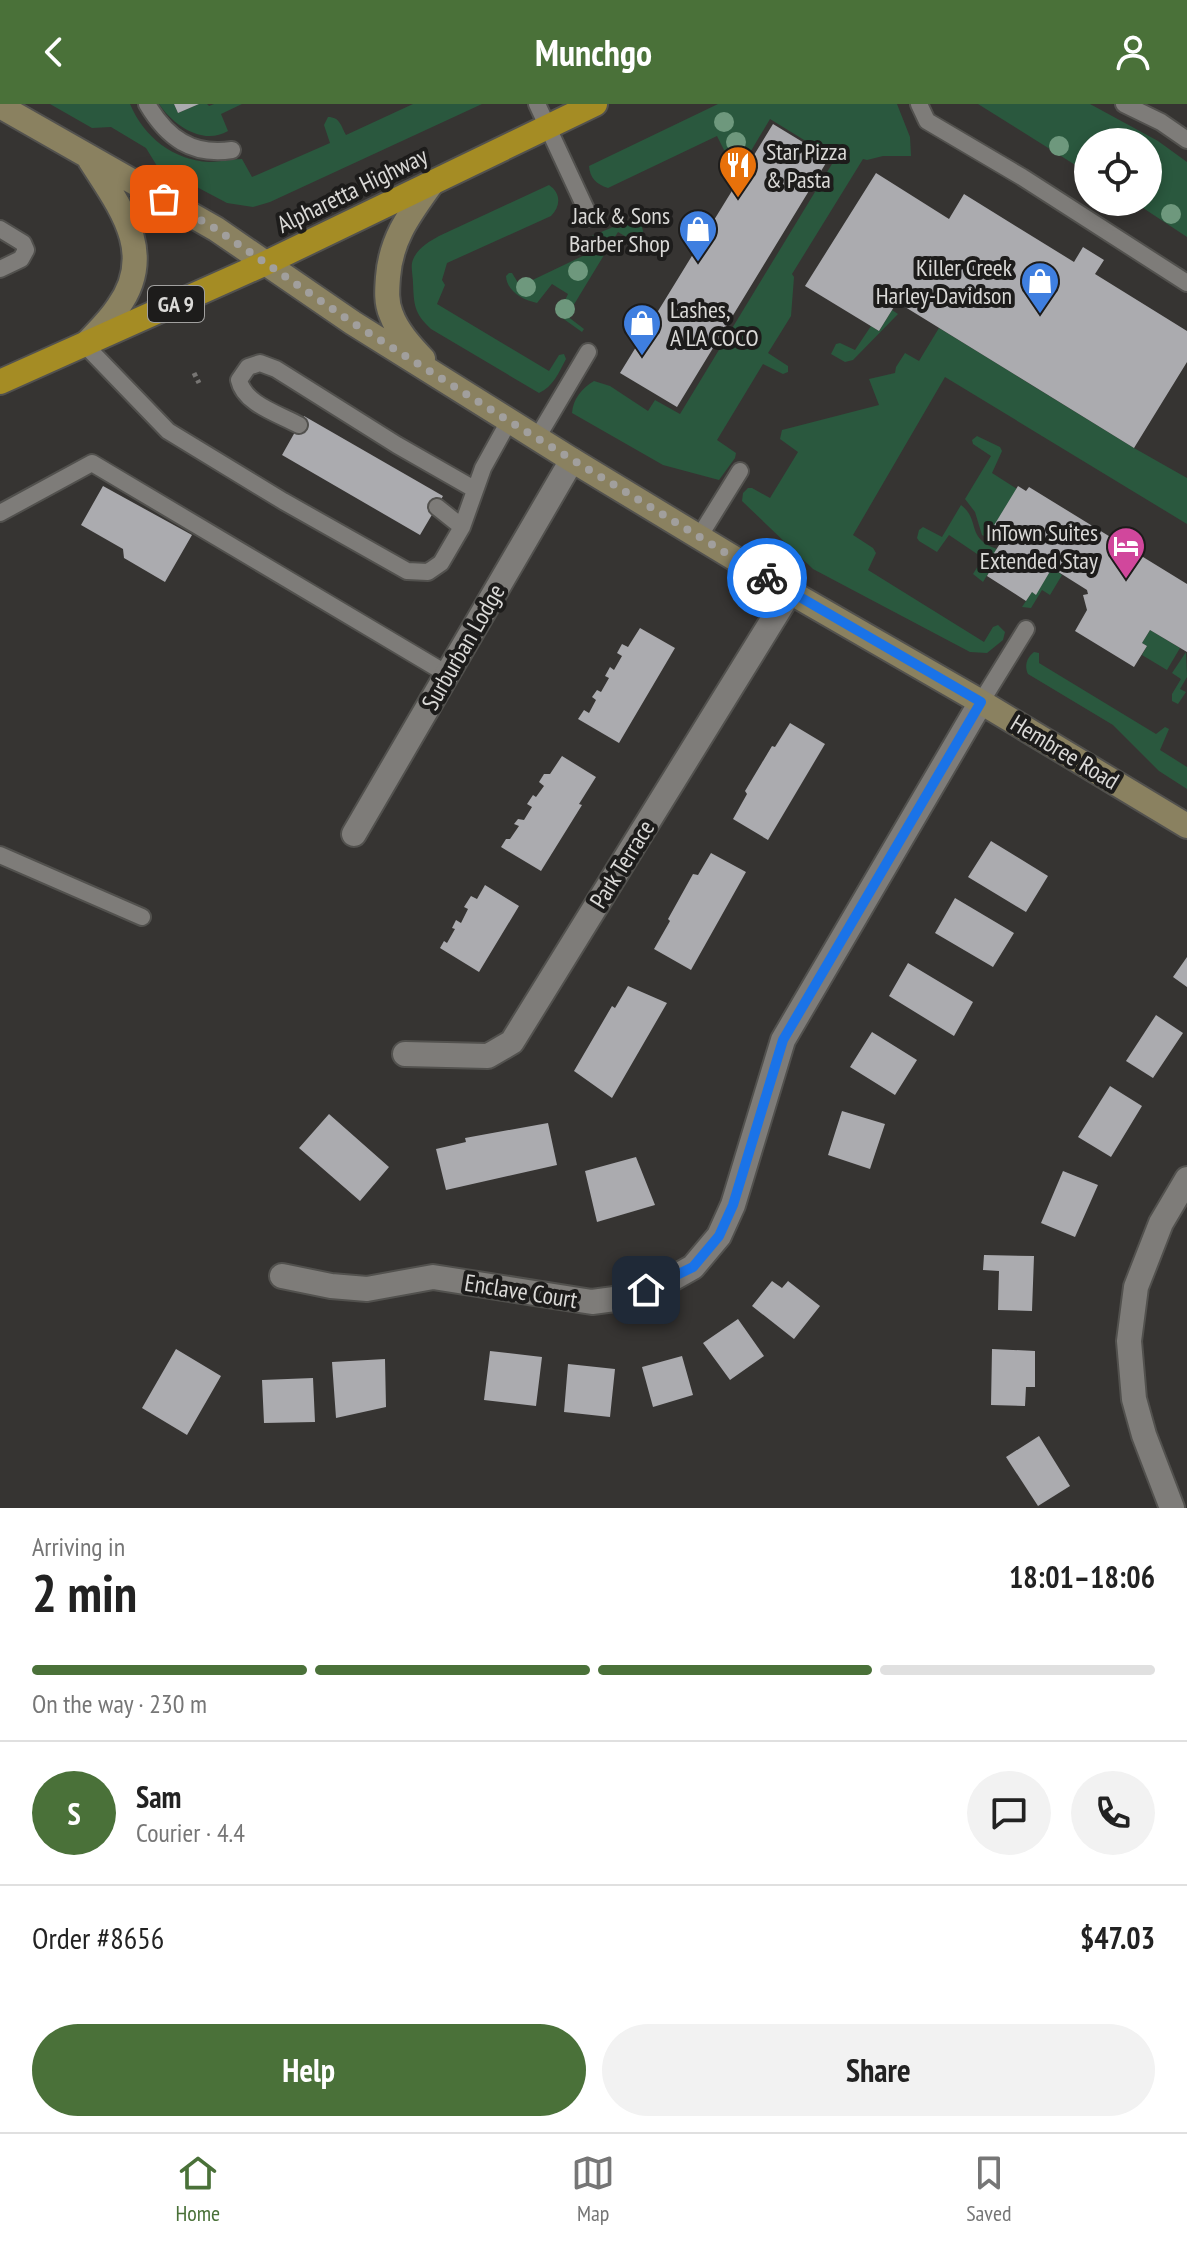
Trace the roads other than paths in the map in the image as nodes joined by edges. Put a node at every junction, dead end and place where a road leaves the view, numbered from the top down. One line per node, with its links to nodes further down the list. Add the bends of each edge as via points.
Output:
1 (147, 104): 8 (lane, via 169,132 192,149)
2 (595, 104): 6 (highway, Alpharetta Highway / GA 9)
3 (919, 104): 15 (lane, via 927,121)
4 (1124, 104): 7 (lane)
5 (0, 106): 9 (street, Hembree Road)
6 (542, 115): 10 (highway, Alpharetta Highway / GA 9); 11 (lane)
7 (1187, 140)
8 (232, 150)
9 (86, 155): 13 (street, Hembree Road); 16 (street, via 130,228 137,252 135,276 119,306)
10 (432, 183): 13 (highway, Alpharetta Highway / GA 9); 18 (street, via 395,241 386,295 408,342)
11 (590, 218)
12 (0, 229): 14 (lane, via 26,250 21,259)
13 (266, 263): 16 (highway, Alpharetta Highway / GA 9); 18 (street, Hembree Road)
14 (0, 269)
15 (1187, 283)
16 (85, 345): 19 (highway, Alpharetta Highway / GA 9); 28 (lane, via 168,431 407,571 428,572 441,563)
17 (588, 352): 22 (lane)
18 (438, 376): 20 (street, Hembree Road)
19 (0, 382)
20 (509, 421): 22 (street, Hembree Road); 25 (lane)
21 (299, 425): 25 (lane, via 241,390 239,380 248,367 260,363 276,369)
22 (537, 438): 23 (street, Hembree Road)
23 (572, 460): 29 (street, Hembree Road); 32 (street, Surburban Lodge)
24 (740, 471): 29 (lane)
25 (474, 489): 28 (lane)
26 (437, 507): 28 (lane)
27 (0, 513): 32 (lane, via 92,463)
28 (462, 527)
29 (699, 537): 30 (street, Hembree Road)
30 (790, 592): 33 (street, Hembree Road); 38 (street, Park Terrace, via 512,1042 488,1056)
31 (1026, 629): 33 (lane)
32 (447, 674): 35 (street, Surburban Lodge)
33 (981, 702): 34 (street, Hembree Road); 40 (street, Enclave Court, via 783,1040 733,1205 719,1236 693,1267 622,1298 592,1302 433,1277 367,1289)
34 (1187, 826)
35 (354, 834)
36 (0, 855): 37 (lane)
37 (142, 917)
38 (405, 1054)
39 (1187, 1179): 41 (street, via 1161,1223 1136,1287 1129,1341 1134,1399)
40 (282, 1276)
41 (1172, 1508)

